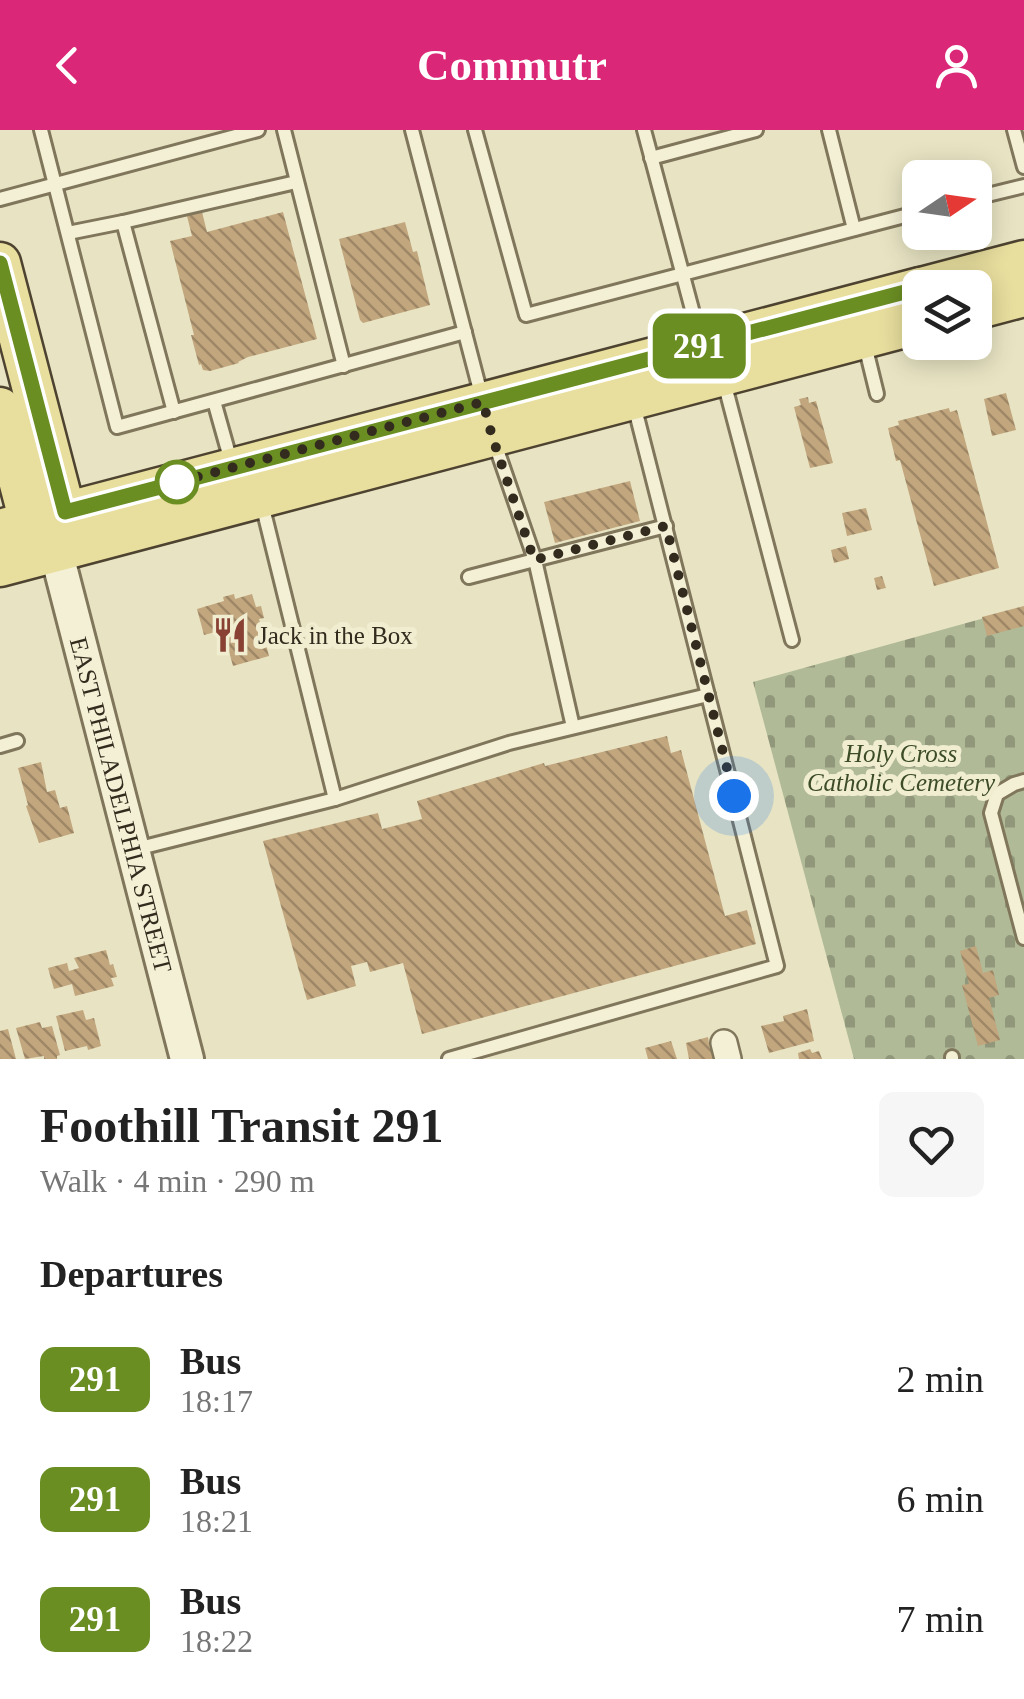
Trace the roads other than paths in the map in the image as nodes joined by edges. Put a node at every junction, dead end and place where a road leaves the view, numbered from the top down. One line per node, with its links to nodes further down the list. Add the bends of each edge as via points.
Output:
1 (41, 130): 13 (lane)
2 (258, 130): 13 (lane)
3 (284, 130): 12 (lane)
4 (412, 130): 29 (lane)
5 (475, 130): 24 (lane, via 526,315)
6 (644, 130): 10 (lane)
7 (756, 130): 10 (lane)
8 (828, 130): 19 (lane)
9 (1014, 130): 11 (lane)
10 (652, 158): 24 (lane)
11 (1024, 166)
12 (296, 182): 18 (lane); 32 (lane)
13 (55, 184): 16 (lane); 20 (lane)
14 (1024, 186): 15 (lane)
15 (992, 194)
16 (0, 198)
17 (902, 217): 19 (lane)
18 (123, 222): 20 (lane); 37 (lane)
19 (854, 229): 24 (lane)
20 (68, 233): 37 (lane, via 117,427)
21 (1024, 260): 23 (main road)
22 (0, 263): 42 (main road)
23 (987, 270)
24 (683, 273): 31 (lane)
25 (902, 294): 31 (main road)
26 (1024, 296): 27 (main road)
27 (992, 304)
28 (902, 328): 30 (main road)
29 (465, 332): 32 (lane); 38 (lane)
30 (864, 338): 31 (main road); 33 (lane)
31 (712, 360): 34 (main road); 38 (main road); 46 (lane)
32 (344, 366): 35 (lane)
33 (877, 394)
34 (633, 399): 38 (main road); 41 (lane)
35 (214, 400): 37 (lane); 39 (lane)
36 (0, 408): 42 (main road)
37 (174, 412)
38 (488, 419): 39 (main road); 40 (main road); 43 (lane)
39 (233, 467): 42 (main road)
40 (261, 497): 42 (main road); 52 (lane)
41 (666, 526): 43 (lane); 47 (lane)
42 (38, 529): 44 (main road); 53 (street, EAST PHILADELPHIA STREET)
43 (534, 560): 45 (lane); 48 (lane)
44 (0, 566)
45 (469, 577)
46 (792, 640)
47 (708, 694): 48 (lane); 56 (lane, via 777,966)
48 (573, 727): 52 (lane)
49 (17, 742): 50 (lane)
50 (0, 746)
51 (1024, 781): 54 (lane, via 997,794 991,813)
52 (335, 799): 53 (lane)
53 (133, 850): 55 (street, EAST PHILADELPHIA STREET)
54 (1024, 938)
55 (187, 1059)
56 (450, 1059)

